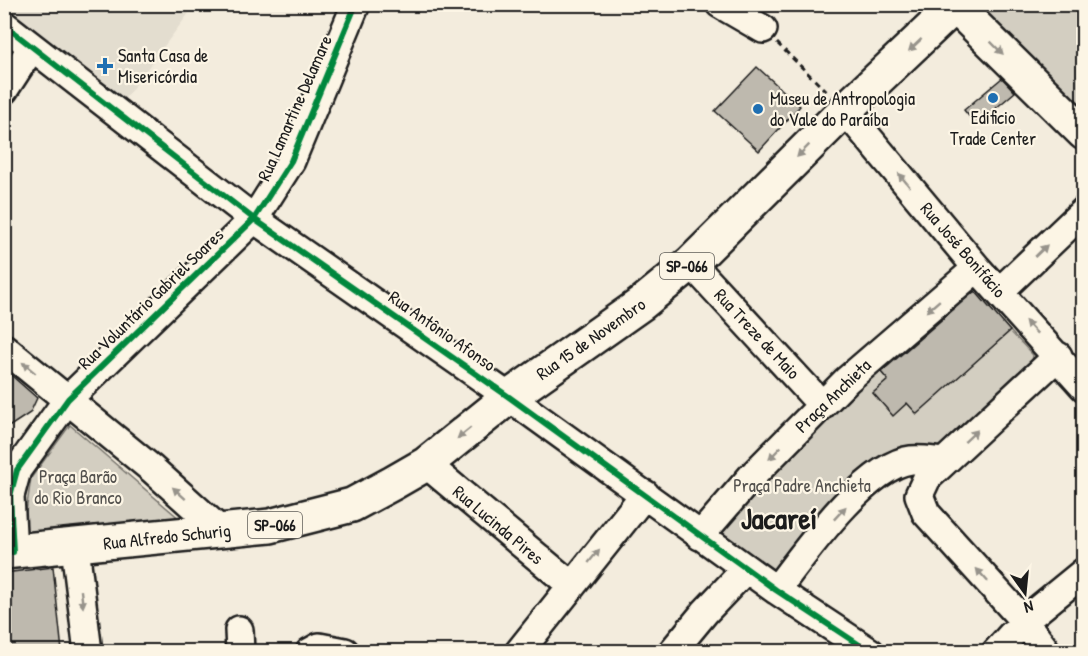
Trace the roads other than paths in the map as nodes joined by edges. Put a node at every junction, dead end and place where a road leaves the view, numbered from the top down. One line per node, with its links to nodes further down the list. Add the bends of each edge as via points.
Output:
1 (356, 4): 11 (street, Rua Lamartine Delamare, via 291,161)
2 (720, 4): 5 (street)
3 (955, 5): 8 (main road, Rua 15 de Novembro / SP-066, one-way to 8); 9 (main road, one-way to 9)
4 (4, 25): 6 (street, Rua Antônio Afonso)
5 (763, 29)
6 (32, 47): 7 (street); 11 (street, Rua Antônio Afonso)
7 (4, 90)
8 (845, 110): 12 (main road, Rua 15 de Novembro / SP-066, one-way to 12); 13 (street, Rua José Bonifácio, one-way to 8)
9 (1083, 133)
10 (1083, 211): 14 (street, one-way to 10)
11 (254, 219): 18 (street, Rua Antônio Afonso); 19 (street, Rua Voluntário Gabriel Soares)
12 (691, 263): 18 (main road, Rua 15 de Novembro / SP-066, via 642,304); 20 (street, Rua Treze de Maio)
13 (977, 268): 14 (street, Rua José Bonifácio); 20 (street, Praça Anchieta, one-way to 20)
14 (999, 292): 16 (street, Rua José Bonifácio, one-way to 14)
15 (4, 348): 19 (street, one-way to 15)
16 (1058, 356): 17 (street, Rua José Bonifácio); 21 (street, one-way to 16)
17 (1083, 387)
18 (510, 397): 22 (main road, Rua Alfredo Schurig / SP-066, one-way to 22); 23 (street, Rua Antônio Afonso)
19 (68, 399): 24 (street, one-way to 19); 27 (street, via 18,470 10,496)
20 (822, 405): 25 (street, Praça Anchieta, one-way to 25)
21 (944, 462): 31 (street, one-way to 21, via 818,536 875,475 910,460); 32 (street, one-way to 21, via 926,513 919,495 927,478)
22 (426, 464): 24 (main road, Rua Alfredo Schurig / SP-066, via 352,505 280,524); 30 (street, Rua Lucinda Pires)
23 (645, 494): 25 (street, Rua Antônio Afonso); 30 (street, one-way to 23)
24 (222, 532): 26 (main road, Rua Alfredo Schurig / SP-066)
25 (700, 536): 28 (street, Rua Antônio Afonso)
26 (75, 547): 27 (main road, Rua Alfredo Schurig / SP-066); 33 (street, one-way to 33)
27 (9, 552)
28 (746, 569): 31 (street, Rua Antônio Afonso); 37 (street)
29 (1083, 572): 32 (street)
30 (571, 585): 36 (street)
31 (776, 590): 38 (street, Rua Antônio Afonso)
32 (1024, 621): 39 (street); 40 (street)
33 (88, 651)
34 (310, 651): 35 (street, via 320,647)
35 (345, 651)
36 (519, 651)
37 (672, 651)
38 (870, 651)
39 (996, 651)
40 (1047, 651)

